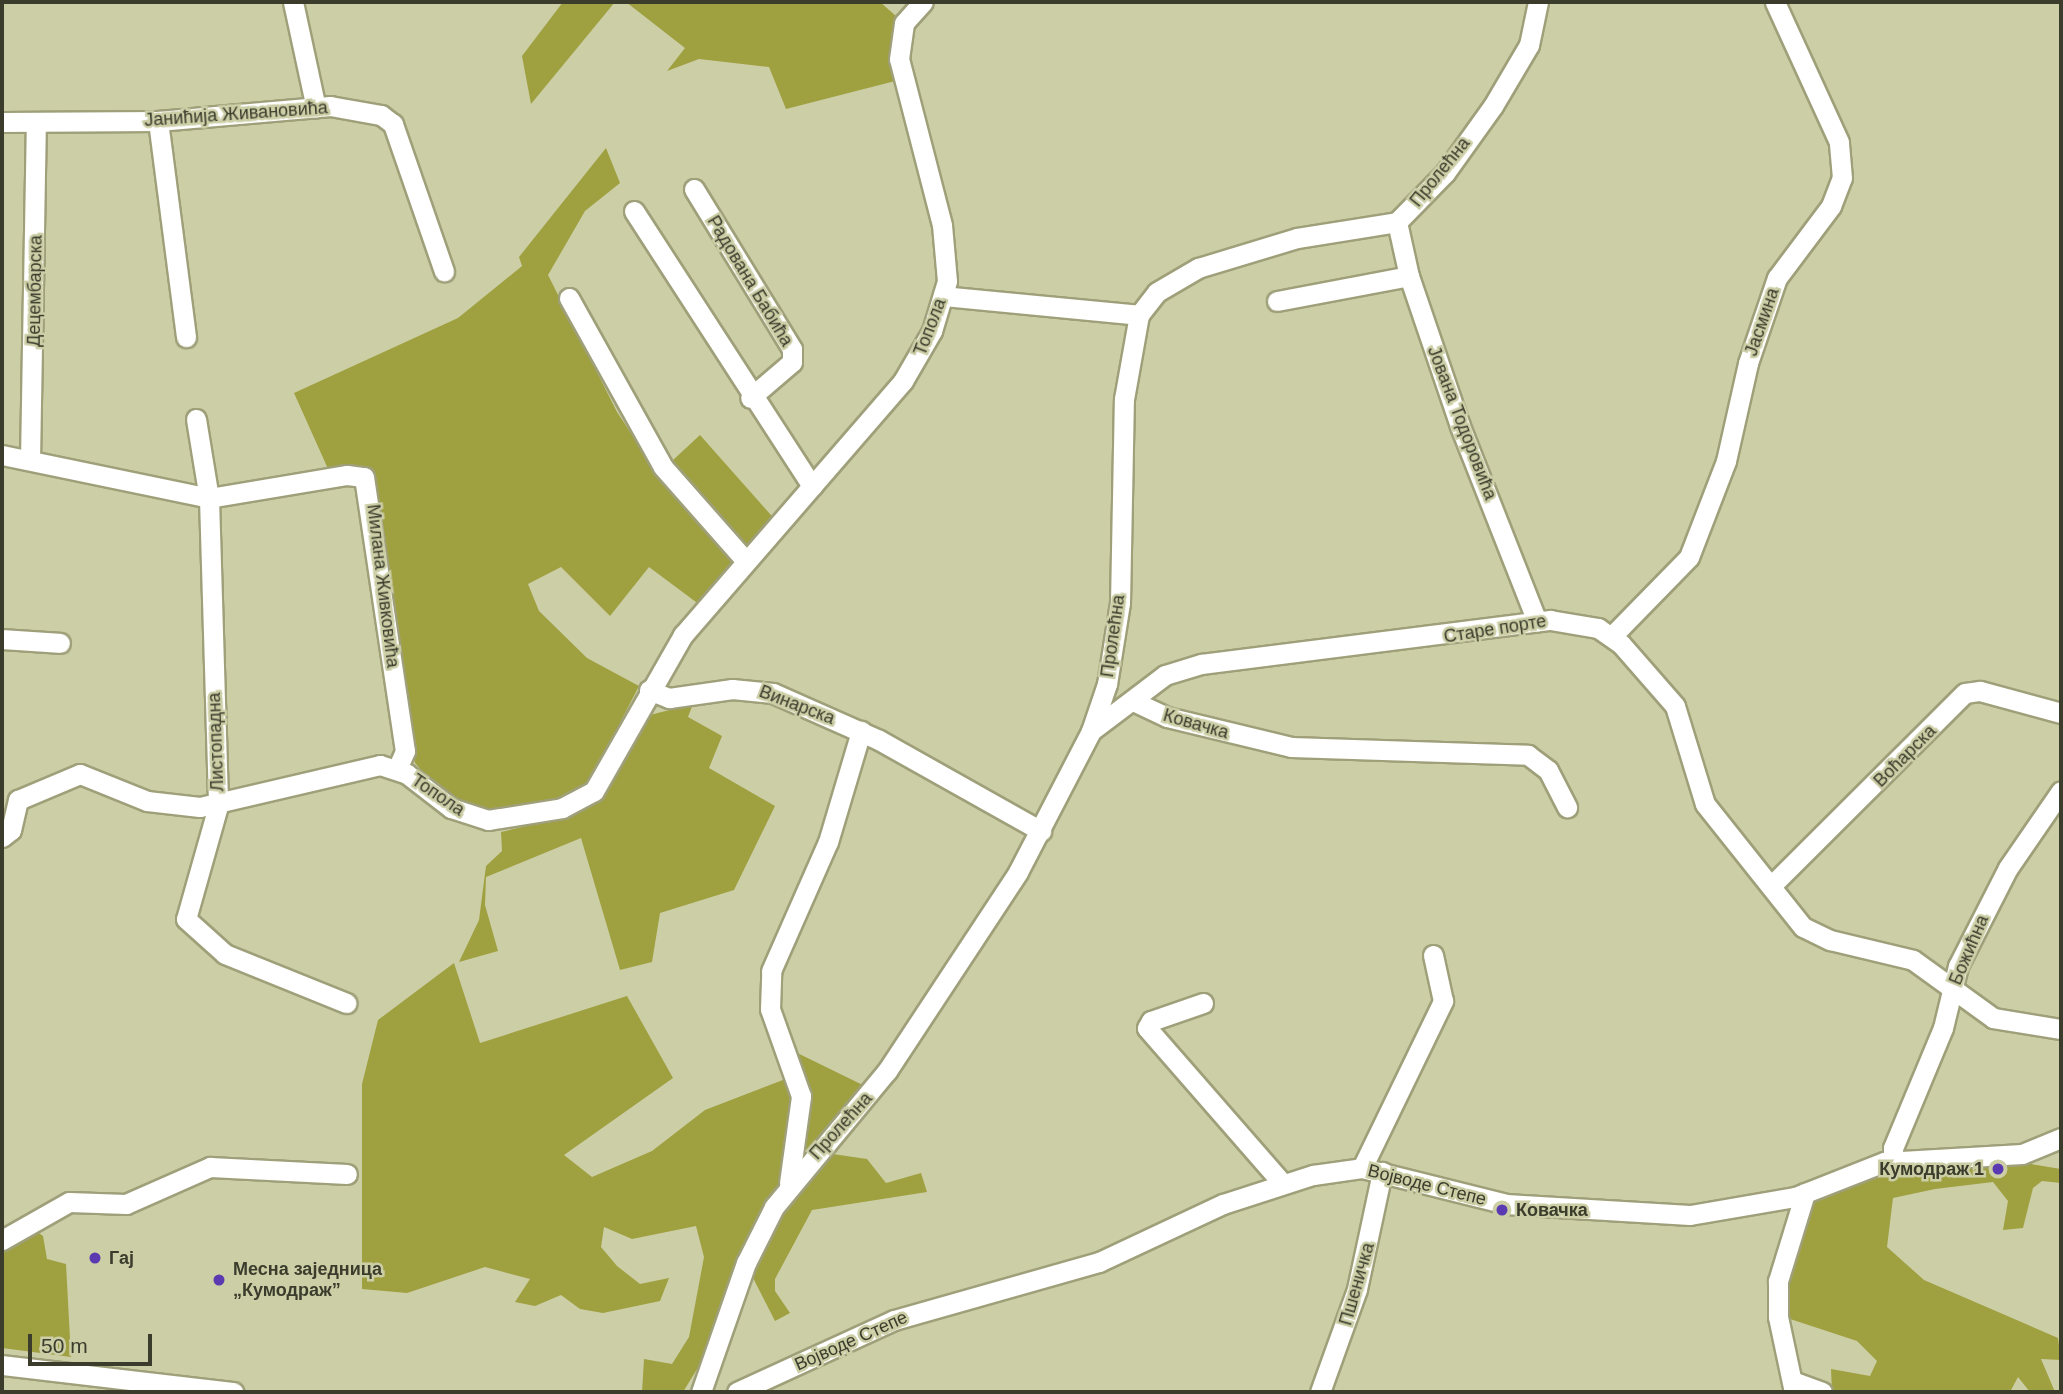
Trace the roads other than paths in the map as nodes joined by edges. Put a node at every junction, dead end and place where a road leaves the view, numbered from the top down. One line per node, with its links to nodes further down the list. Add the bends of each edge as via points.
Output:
1 (293, 2): 5 (street)
2 (923, 2): 14 (street, Топола, via 904,23 899,59 942,225)
3 (1538, 2): 11 (street, Пролећна, via 1529,45 1493,106 1444,173)
4 (1775, 2): 27 (street, Јасмина, via 1839,142 1842,178 1831,206 1777,278 1748,363 1727,461 1689,557)
5 (316, 108): 7 (street, Јанићија Живановића); 12 (street, Јанићија Живановића, via 390,120)
6 (2, 121): 8 (street, Јанићија Живановића)
7 (158, 121): 8 (street, Јанићија Живановића); 18 (street)
8 (36, 122): 22 (street, Децембарска)
9 (694, 189): 19 (street, Радована Бабића, via 792,349 792,362)
10 (634, 211): 19 (street)
11 (1397, 222): 13 (street, Јована Тодоровића); 17 (street, Пролећна, via 1310,235 1198,268 1157,292)
12 (444, 271)
13 (1409, 276): 16 (street); 26 (street, Јована Тодоровића)
14 (943, 296): 17 (street); 23 (street, Топола, via 922,355)
15 (569, 298): 25 (street, via 663,467)
16 (1277, 301)
17 (1139, 315): 33 (street, Пролећна, via 1124,399 1120,603 1107,684)
18 (186, 337)
19 (750, 398): 23 (street)
20 (196, 419): 24 (street, Листопадна)
21 (2, 455): 22 (street, Милана Живковића)
22 (30, 460): 24 (street, Милана Живковића)
23 (812, 486): 25 (street, Топола)
24 (209, 498): 35 (street, Милана Живковића, via 347,475 370,484 405,751); 37 (street, Листопадна)
25 (746, 561): 30 (street, Топола, via 692,623)
26 (1537, 621): 27 (street, Старе порте, via 1568,622); 31 (street, Старе порте, via 1201,664 1165,676)
27 (1612, 636): 41 (street, via 1675,706 1705,804)
28 (2, 639): 29 (street)
29 (60, 643)
30 (649, 690): 34 (street, Винарска, via 669,698 753,688); 35 (street, Топола, via 594,791 573,804 510,819 474,818)
31 (1135, 702): 33 (street, Старе порте); 38 (street, Ковачка, via 1167,718 1291,747 1528,755 1548,770)
32 (2061, 713): 41 (street, Воћарска, via 1980,691 1965,693)
33 (1091, 731): 39 (street, Пролећна)
34 (861, 732): 39 (street, Винарска); 53 (street, via 828,842 790,921 768,998 801,1096)
35 (397, 769): 37 (street, Топола, via 364,766)
36 (2061, 791): 43 (street, Божићна, via 1996,889)
37 (218, 806): 40 (street, Топола, via 147,801 80,774 18,800 11,830); 44 (street, Листопадна, via 186,919 193,930 225,954)
38 (1567, 807)
39 (1041, 831): 53 (street, Пролећна, via 887,1071)
40 (2, 836)
41 (1772, 885): 43 (street, via 1815,934 1900,954 1933,970)
42 (1433, 955): 49 (street, via 1443,1001)
43 (1951, 990): 46 (street, via 2007,1023); 48 (street, Божићна, via 1931,1066 1893,1148)
44 (346, 1003)
45 (1203, 1003): 52 (street, via 1151,1021 1147,1028)
46 (2061, 1029)
47 (2061, 1138): 48 (street, Војводе Степе, via 2022,1154)
48 (1893, 1160): 54 (street, Војводе Степе)
49 (1362, 1168): 50 (street, Војводе Степе); 52 (street, Војводе Степе)
50 (1382, 1172): 54 (street, Војводе Степе, via 1506,1204 1653,1214 1725,1211); 61 (street, Пшеничка, via 1357,1289)
51 (347, 1174): 55 (street, via 211,1167 126,1205 69,1202)
52 (1282, 1183): 60 (street, Војводе Степе, via 1099,1262 894,1320)
53 (789, 1184): 59 (street, Пролећна, via 746,1263)
54 (1805, 1193): 57 (street, via 1778,1280 1778,1317)
55 (2, 1240)
56 (2, 1365): 58 (street)
57 (1793, 1387): 62 (street)
58 (233, 1392)
59 (701, 1392)
60 (737, 1392)
61 (1320, 1392)
62 (1822, 1392)

